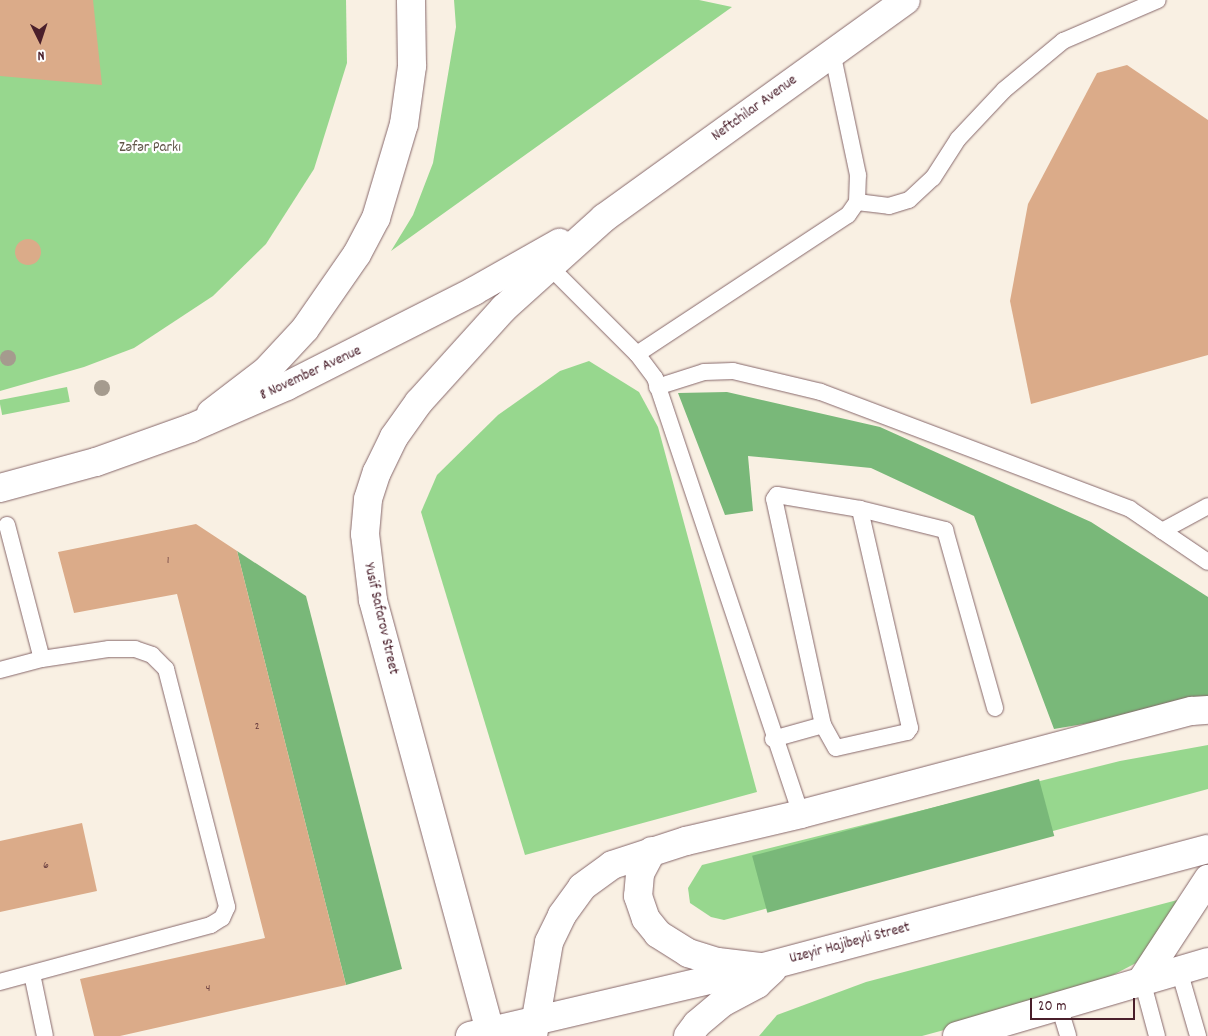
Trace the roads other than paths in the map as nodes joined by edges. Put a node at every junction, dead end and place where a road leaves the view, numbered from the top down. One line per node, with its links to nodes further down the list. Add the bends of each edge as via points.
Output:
1 (411, 0): 10 (main road, via 412,66 404,124 368,233 305,329 266,371)
2 (906, 0): 4 (main road, Neftchilar Avenue)
3 (1158, 0): 5 (lane, via 1063,42 1004,90 958,139 933,178 909,200 889,206)
4 (832, 52): 5 (lane, via 858,175); 6 (main road, Neftchilar Avenue)
5 (857, 202): 8 (lane, via 848,215)
6 (604, 218): 7 (main road, Yusif Safarov Street); 10 (main road, 8 November Avenue, via 370,345)
7 (550, 266): 8 (lane); 35 (main road, Yusif Safarov Street, via 504,308 419,402 399,430 377,472 368,500 365,534 366,562 378,625)
8 (637, 354): 9 (lane)
9 (657, 387): 15 (lane, via 704,372 733,371 821,392 1122,506); 22 (lane)
10 (191, 428): 11 (main road, 8 November Avenue, via 96,462)
11 (0, 488)
12 (1208, 506): 15 (lane)
13 (860, 509): 19 (lane, via 945,530); 21 (lane, via 777,495 774,498); 21 (lane, via 910,728 907,732 836,748)
14 (7, 525): 17 (lane)
15 (1162, 531): 16 (lane)
16 (1208, 562)
17 (42, 659): 18 (lane); 30 (lane, via 109,649 135,649 152,655 166,669 227,907 222,918 211,925)
18 (0, 670)
19 (995, 708)
20 (1208, 710): 23 (main road, via 1192,711)
21 (823, 725): 22 (lane)
22 (773, 739): 23 (lane)
23 (801, 814): 25 (main road)
24 (1208, 849): 28 (main road, Uzeyir Hajibeyli Street)
25 (652, 851): 28 (main road, via 640,874 638,896 646,919 658,934 688,953 718,962); 34 (main road, via 612,865 582,887 562,915 549,942)
26 (1208, 879): 31 (main road)
27 (1208, 962): 29 (main road)
28 (772, 965): 34 (main road, Uzeyir Hajibeyli Street); 37 (main road, via 757,984 722,1003 696,1024)
29 (1179, 970): 31 (main road); 41 (lane)
30 (32, 974): 32 (lane); 36 (lane)
31 (1142, 980): 33 (main road); 40 (lane)
32 (0, 982)
33 (1059, 1006): 38 (main road); 39 (lane)
34 (534, 1028): 35 (main road, Uzeyir Hajibeyli Street)
35 (484, 1034)
36 (46, 1036)
37 (688, 1036)
38 (957, 1036)
39 (1068, 1036)
40 (1157, 1036)
41 (1198, 1036)

